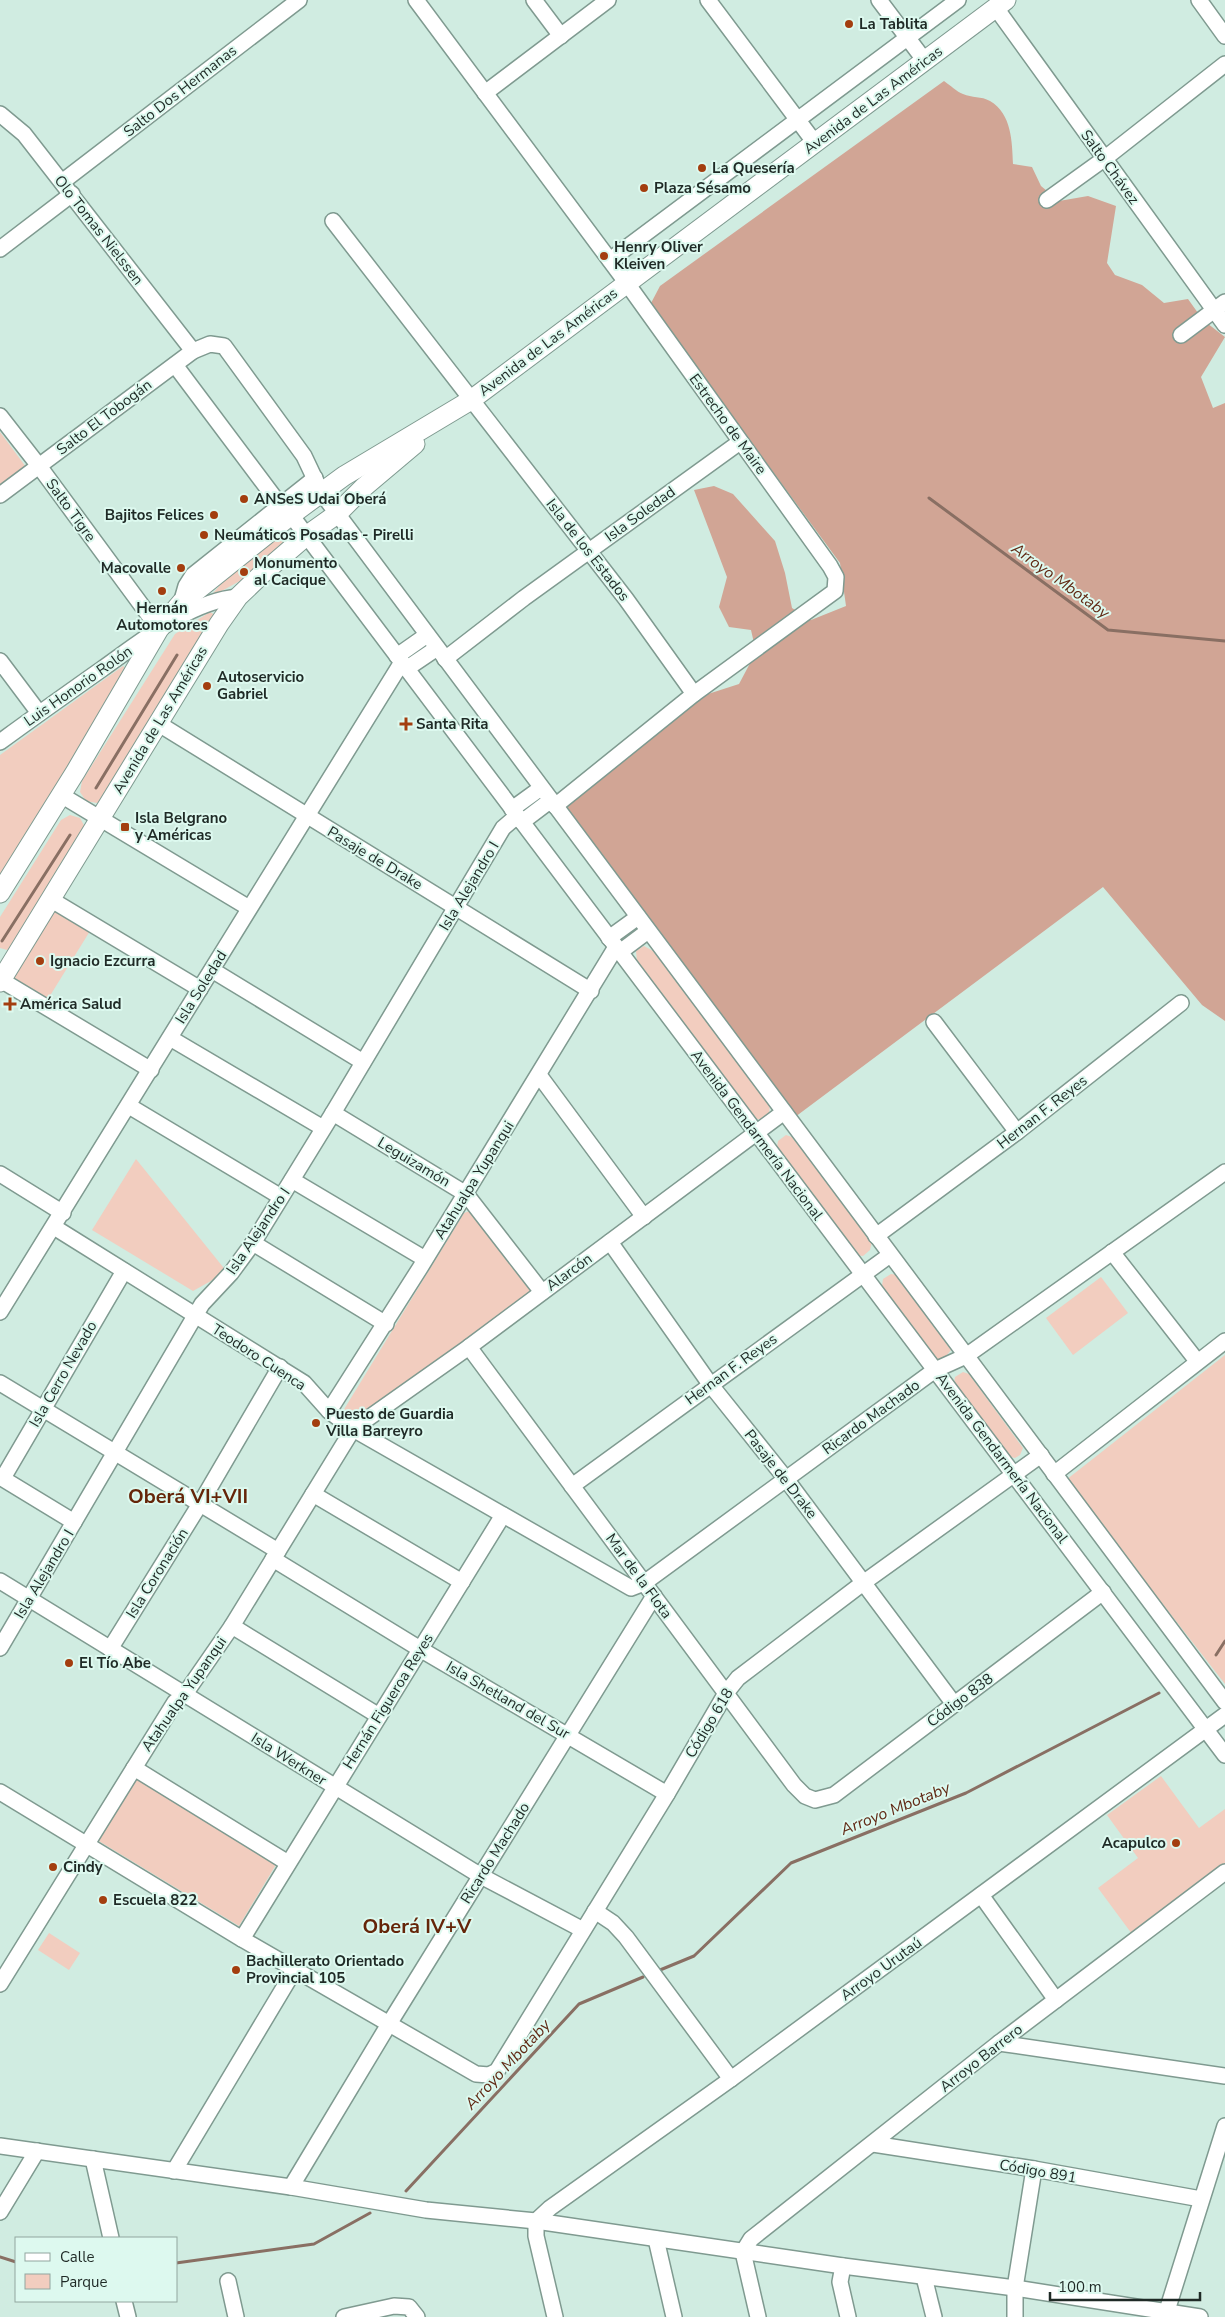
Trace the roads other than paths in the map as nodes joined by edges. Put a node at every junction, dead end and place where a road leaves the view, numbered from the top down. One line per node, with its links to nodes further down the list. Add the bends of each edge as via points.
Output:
1 (299, 0): 20 (street, Salto Dos Hermanas)
2 (416, 0): 15 (street)
3 (534, 0): 10 (street)
4 (608, 0): 10 (street)
5 (708, 0): 17 (street)
6 (879, 0): 12 (street)
7 (958, 0): 12 (street)
8 (1199, 0): 11 (street)
9 (1001, 4): 13 (main road, Avenida de Las Américas); 19 (street, Salto Chávez)
10 (560, 36): 15 (street)
11 (1225, 36)
12 (907, 37): 13 (street); 17 (street)
13 (925, 61): 18 (main road, Avenida de Las Américas)
14 (1225, 64): 19 (street)
15 (485, 93): 25 (street)
16 (0, 114): 20 (street, Olo Tomas Nielssen, via 24,134)
17 (797, 119): 18 (street); 25 (street)
18 (815, 143): 26 (main road, Avenida de Las Américas)
19 (1104, 159): 22 (street); 27 (street, Salto Chávez)
20 (62, 182): 21 (street, Olo Tomas Nielssen)
21 (72, 194): 24 (street); 30 (street, Olo Tomas Nielssen)
22 (1047, 200)
23 (334, 221): 32 (street, Isla de los Estados)
24 (0, 249)
25 (610, 260): 26 (street)
26 (626, 282): 32 (main road, Avenida de Las Américas); 35 (street, Estrecho de Maire)
27 (1219, 306): 28 (street, Salto Chávez); 29 (street)
28 (1225, 325)
29 (1181, 335)
30 (193, 351): 31 (street, Salto El Tobogán); 37 (street, Salto El Tobogán, via 210,344 224,346 304,456)
31 (175, 365): 36 (street, Salto El Tobogán); 39 (street)
32 (471, 400): 33 (main road, Avenida de Las Américas); 42 (street, Isla de los Estados)
33 (451, 414): 37 (main road, Avenida de Las Américas); 40 (main road, Avenida de Las Américas)
34 (0, 416): 36 (street, Salto Tigre)
35 (740, 442): 42 (street, Isla Soledad); 50 (street, Estrecho de Maire, via 830,566 836,577 835,591)
36 (39, 466): 38 (street, Salto El Tobogán); 45 (street, Salto Tigre)
37 (318, 485): 39 (main road, Avenida de Las Américas); 40 (street)
38 (0, 495)
39 (285, 510): 41 (street, Avenida Gendarmería Nacional); 44 (main road, Avenida de Las Américas)
40 (337, 514): 41 (main road, Avenida de Las Américas); 46 (street)
41 (306, 536): 43 (main road, Avenida de Las Américas); 49 (street, Avenida Gendarmería Nacional)
42 (589, 551): 47 (street, Isla Soledad); 50 (street, Isla de los Estados)
43 (238, 597): 44 (street); 52 (main road, Avenida de Las Américas)
44 (179, 611): 45 (main road, Avenida de Las Américas)
45 (159, 628): 51 (street, Luis Honorio Rolón); 54 (main road, Avenida de Las Américas)
46 (427, 635): 47 (street); 49 (street)
47 (441, 654): 49 (street, Isla Soledad); 55 (street)
48 (0, 661): 51 (street)
49 (402, 662): 56 (street, Isla Soledad); 57 (street, Avenida Gendarmería Nacional)
50 (690, 698): 55 (street)
51 (39, 713): 53 (street, Luis Honorio Rolón)
52 (159, 724): 56 (street, Pasaje de Drake); 58 (main road, Avenida de Las Américas)
53 (0, 742)
54 (61, 795): 58 (street); 59 (main road, Avenida de Las Américas)
55 (549, 798): 57 (street, Isla Alejandro I); 63 (street)
56 (306, 816): 61 (street, Isla Soledad); 62 (street, Pasaje de Drake)
57 (517, 816): 62 (street, Isla Alejandro I, via 503,828); 65 (street, Avenida Gendarmería Nacional)
58 (100, 819): 60 (main road, Avenida de Las Américas); 61 (street)
59 (0, 893)
60 (50, 900): 66 (main road, Avenida de Las Américas); 69 (street)
61 (249, 908): 67 (street, Isla Soledad)
62 (456, 908): 70 (street, Pasaje de Drake); 74 (street, Isla Alejandro I)
63 (638, 917): 64 (street); 65 (street)
64 (648, 931): 65 (street); 78 (street)
65 (615, 945): 70 (street, Atahualpa Yupanqui); 82 (street, Avenida Gendarmería Nacional)
66 (5, 960): 68 (main road, Avenida de Las Américas)
67 (212, 970): 69 (street, Isla Soledad); 74 (street)
68 (0, 981): 75 (street)
69 (200, 989): 73 (street, Isla Soledad)
70 (591, 990): 76 (street, Atahualpa Yupanqui)
71 (1181, 1003): 81 (street, Hernan F. Reyes)
72 (934, 1022): 81 (street)
73 (170, 1038): 75 (street, Isla Soledad); 80 (street)
74 (363, 1062): 79 (street, Isla Alejandro I)
75 (151, 1070): 77 (street, Isla Soledad)
76 (539, 1074): 86 (street, Atahualpa Yupanqui); 89 (street)
77 (129, 1106): 87 (street); 88 (street, Isla Soledad)
78 (784, 1112): 82 (street, Alarcón); 91 (street)
79 (333, 1113): 80 (street, Isla Alejandro I); 86 (street, Leguizamón)
80 (323, 1128): 85 (street, Isla Alejandro I)
81 (1017, 1132): 91 (street, Hernan F. Reyes)
82 (757, 1133): 89 (street, Alarcón); 98 (street, Avenida Gendarmería Nacional)
83 (1225, 1172): 94 (street, Ricardo Machado)
84 (0, 1174): 88 (street)
85 (292, 1180): 87 (street, Isla Alejandro I); 96 (street)
86 (466, 1194): 96 (street, Atahualpa Yupanqui); 99 (street, Leguizamón)
87 (281, 1197): 93 (street, Isla Alejandro I)
88 (63, 1213): 90 (street, Isla Soledad)
89 (644, 1217): 92 (street, Alarcón)
90 (54, 1227): 97 (street, Teodoro Cuenca); 100 (street, Isla Soledad)
91 (876, 1236): 95 (street)
92 (610, 1242): 99 (street, Alarcón); 110 (street, Pasaje de Drake)
93 (253, 1243): 101 (street, Isla Alejandro I, via 232,1273 202,1304); 102 (street)
94 (1112, 1252): 105 (street, Ricardo Machado); 106 (street)
95 (890, 1255): 98 (street, Hernan F. Reyes); 105 (street)
96 (425, 1259): 102 (street, Atahualpa Yupanqui)
97 (124, 1271): 101 (street, Teodoro Cuenca); 111 (street, Isla Cerro Nevado)
98 (862, 1275): 108 (street, Avenida Gendarmería Nacional); 110 (street, Hernan F. Reyes)
99 (542, 1292): 104 (street, Alarcón)
100 (0, 1312)
101 (196, 1316): 107 (street, Teodoro Cuenca); 114 (street, Isla Alejandro I)
102 (386, 1324): 112 (street, Atahualpa Yupanqui)
103 (1225, 1341): 106 (street)
104 (469, 1346): 113 (street, Alarcón); 120 (street, Mar de la Flota)
105 (966, 1356): 108 (street, Ricardo Machado); 115 (street)
106 (1197, 1361): 117 (street)
107 (280, 1367): 112 (street, Teodoro Cuenca, via 304,1383); 122 (street, Isla Coronación)
108 (935, 1370): 116 (street, Avenida Gendarmería Nacional); 119 (street, Ricardo Machado)
109 (0, 1383): 111 (street, Isla Shetland del Sur)
110 (710, 1384): 119 (street, Pasaje de Drake); 120 (street, Hernan F. Reyes)
111 (43, 1409): 114 (street, Isla Shetland del Sur); 118 (street, Isla Cerro Nevado)
112 (329, 1411): 113 (street, Teodoro Cuenca)
113 (353, 1429): 121 (street, Atahualpa Yupanqui); 123 (street, Teodoro Cuenca)
114 (114, 1452): 122 (street, Isla Shetland del Sur); 124 (street, Isla Alejandro I)
115 (1040, 1456): 116 (street, Código 618); 117 (street)
116 (1013, 1473): 129 (street, Código 618); 130 (street, Avenida Gendarmería Nacional)
117 (1054, 1474): 139 (street)
118 (1, 1477): 124 (street)
119 (786, 1479): 128 (street, Ricardo Machado); 129 (street, Pasaje de Drake)
120 (572, 1486): 128 (street, Mar de la Flota)
121 (313, 1494): 125 (street, Atahualpa Yupanqui); 127 (street)
122 (200, 1504): 125 (street, Isla Shetland del Sur); 135 (street, Isla Coronación)
123 (503, 1515): 127 (street, Hernán Figueroa Reyes); 128 (street, Teodoro Cuenca, via 631,1588)
124 (74, 1522): 132 (street, Isla Alejandro I)
125 (275, 1555): 133 (street, Atahualpa Yupanqui); 136 (street, Isla Shetland del Sur)
126 (0, 1581): 132 (street, Isla Werkner)
127 (462, 1582): 136 (street, Hernán Figueroa Reyes)
128 (644, 1583): 131 (street, Mar de la Flota)
129 (863, 1583): 137 (street, Código 618, via 738,1678); 140 (street, Pasaje de Drake)
130 (1103, 1592): 140 (street, Código 838); 143 (street, Avenida Gendarmería Nacional)
131 (654, 1596): 137 (street, Mar de la Flota); 144 (street, Ricardo Machado)
132 (29, 1599): 134 (street, Isla Alejandro I); 135 (street, Isla Werkner)
133 (232, 1626): 138 (street, Atahualpa Yupanqui); 142 (street)
134 (0, 1648)
135 (110, 1649): 138 (street, Isla Werkner)
136 (420, 1649): 142 (street, Hernán Figueroa Reyes); 144 (street, Isla Shetland del Sur)
137 (726, 1693): 149 (street, Código 618); 150 (street, Mar de la Flota, via 794,1785)
138 (185, 1694): 146 (street, Atahualpa Yupanqui, via 175,1702); 147 (street, Isla Werkner)
139 (1225, 1702)
140 (954, 1704): 150 (street, Código 838, via 834,1795)
141 (1225, 1715): 143 (street, Arroyo Urutaú)
142 (379, 1716): 147 (street, Hernán Figueroa Reyes)
143 (1205, 1728): 145 (street, Avenida Gendarmería Nacional); 155 (street, Arroyo Urutaú)
144 (568, 1736): 149 (street, Isla Shetland del Sur); 154 (street, Ricardo Machado)
145 (1225, 1755)
146 (134, 1768): 151 (street, Atahualpa Yupanqui); 152 (street)
147 (335, 1788): 152 (street, Hernán Figueroa Reyes); 154 (street, Isla Werkner)
148 (0, 1792): 151 (street)
149 (667, 1794): 156 (street, Código 618)
150 (815, 1800)
151 (87, 1844): 158 (street); 160 (street, Atahualpa Yupanqui)
152 (288, 1864): 158 (street, Hernán Figueroa Reyes)
153 (1225, 1872): 161 (street, Arroyo Barrero)
154 (481, 1876): 157 (street, Isla Werkner); 162 (street, Ricardo Machado)
155 (981, 1895): 161 (street); 165 (street, Arroyo Urutaú)
156 (595, 1911): 157 (street, Código 618); 165 (street, via 626,1937)
157 (583, 1930): 162 (street, Código 618, via 497,2071 489,2075 476,2074)
158 (242, 1939): 159 (street)
159 (295, 1969): 162 (street); 172 (street)
160 (0, 1984)
161 (1056, 2000): 163 (street, Arroyo Barrero)
162 (389, 2024): 173 (street, Ricardo Machado)
163 (999, 2043): 164 (street); 167 (street, Arroyo Barrero)
164 (1225, 2076)
165 (731, 2079): 176 (street, Arroyo Urutaú)
166 (1225, 2126): 174 (street)
167 (873, 2144): 171 (street, Código 891); 179 (street, Arroyo Barrero, via 751,2239)
168 (0, 2146): 169 (street)
169 (37, 2151): 170 (street); 175 (street)
170 (93, 2159): 172 (street); 177 (street)
171 (1034, 2169): 174 (street, Código 891); 183 (street)
172 (174, 2170): 173 (street)
173 (291, 2187): 176 (street, via 426,2210)
174 (1201, 2199): 186 (street)
175 (0, 2212)
176 (536, 2221): 178 (street); 191 (street, via 536,2236)
177 (111, 2237)
178 (656, 2239): 179 (street); 192 (street)
179 (743, 2252): 180 (street); 193 (street)
180 (843, 2266): 181 (street); 194 (street, via 840,2282)
181 (924, 2277): 183 (street); 195 (street)
182 (228, 2281): 188 (street)
183 (1015, 2288): 185 (street); 196 (street)
184 (124, 2302): 187 (street)
185 (1096, 2302): 186 (street); 197 (street)
186 (1165, 2315): 198 (street)
187 (128, 2317)
188 (236, 2317)
189 (344, 2317): 190 (street, via 394,2306 409,2307)
190 (417, 2317)
191 (555, 2317)
192 (674, 2317)
193 (758, 2317)
194 (848, 2317)
195 (934, 2317)
196 (1015, 2317)
197 (1101, 2317)
198 (1200, 2317)

